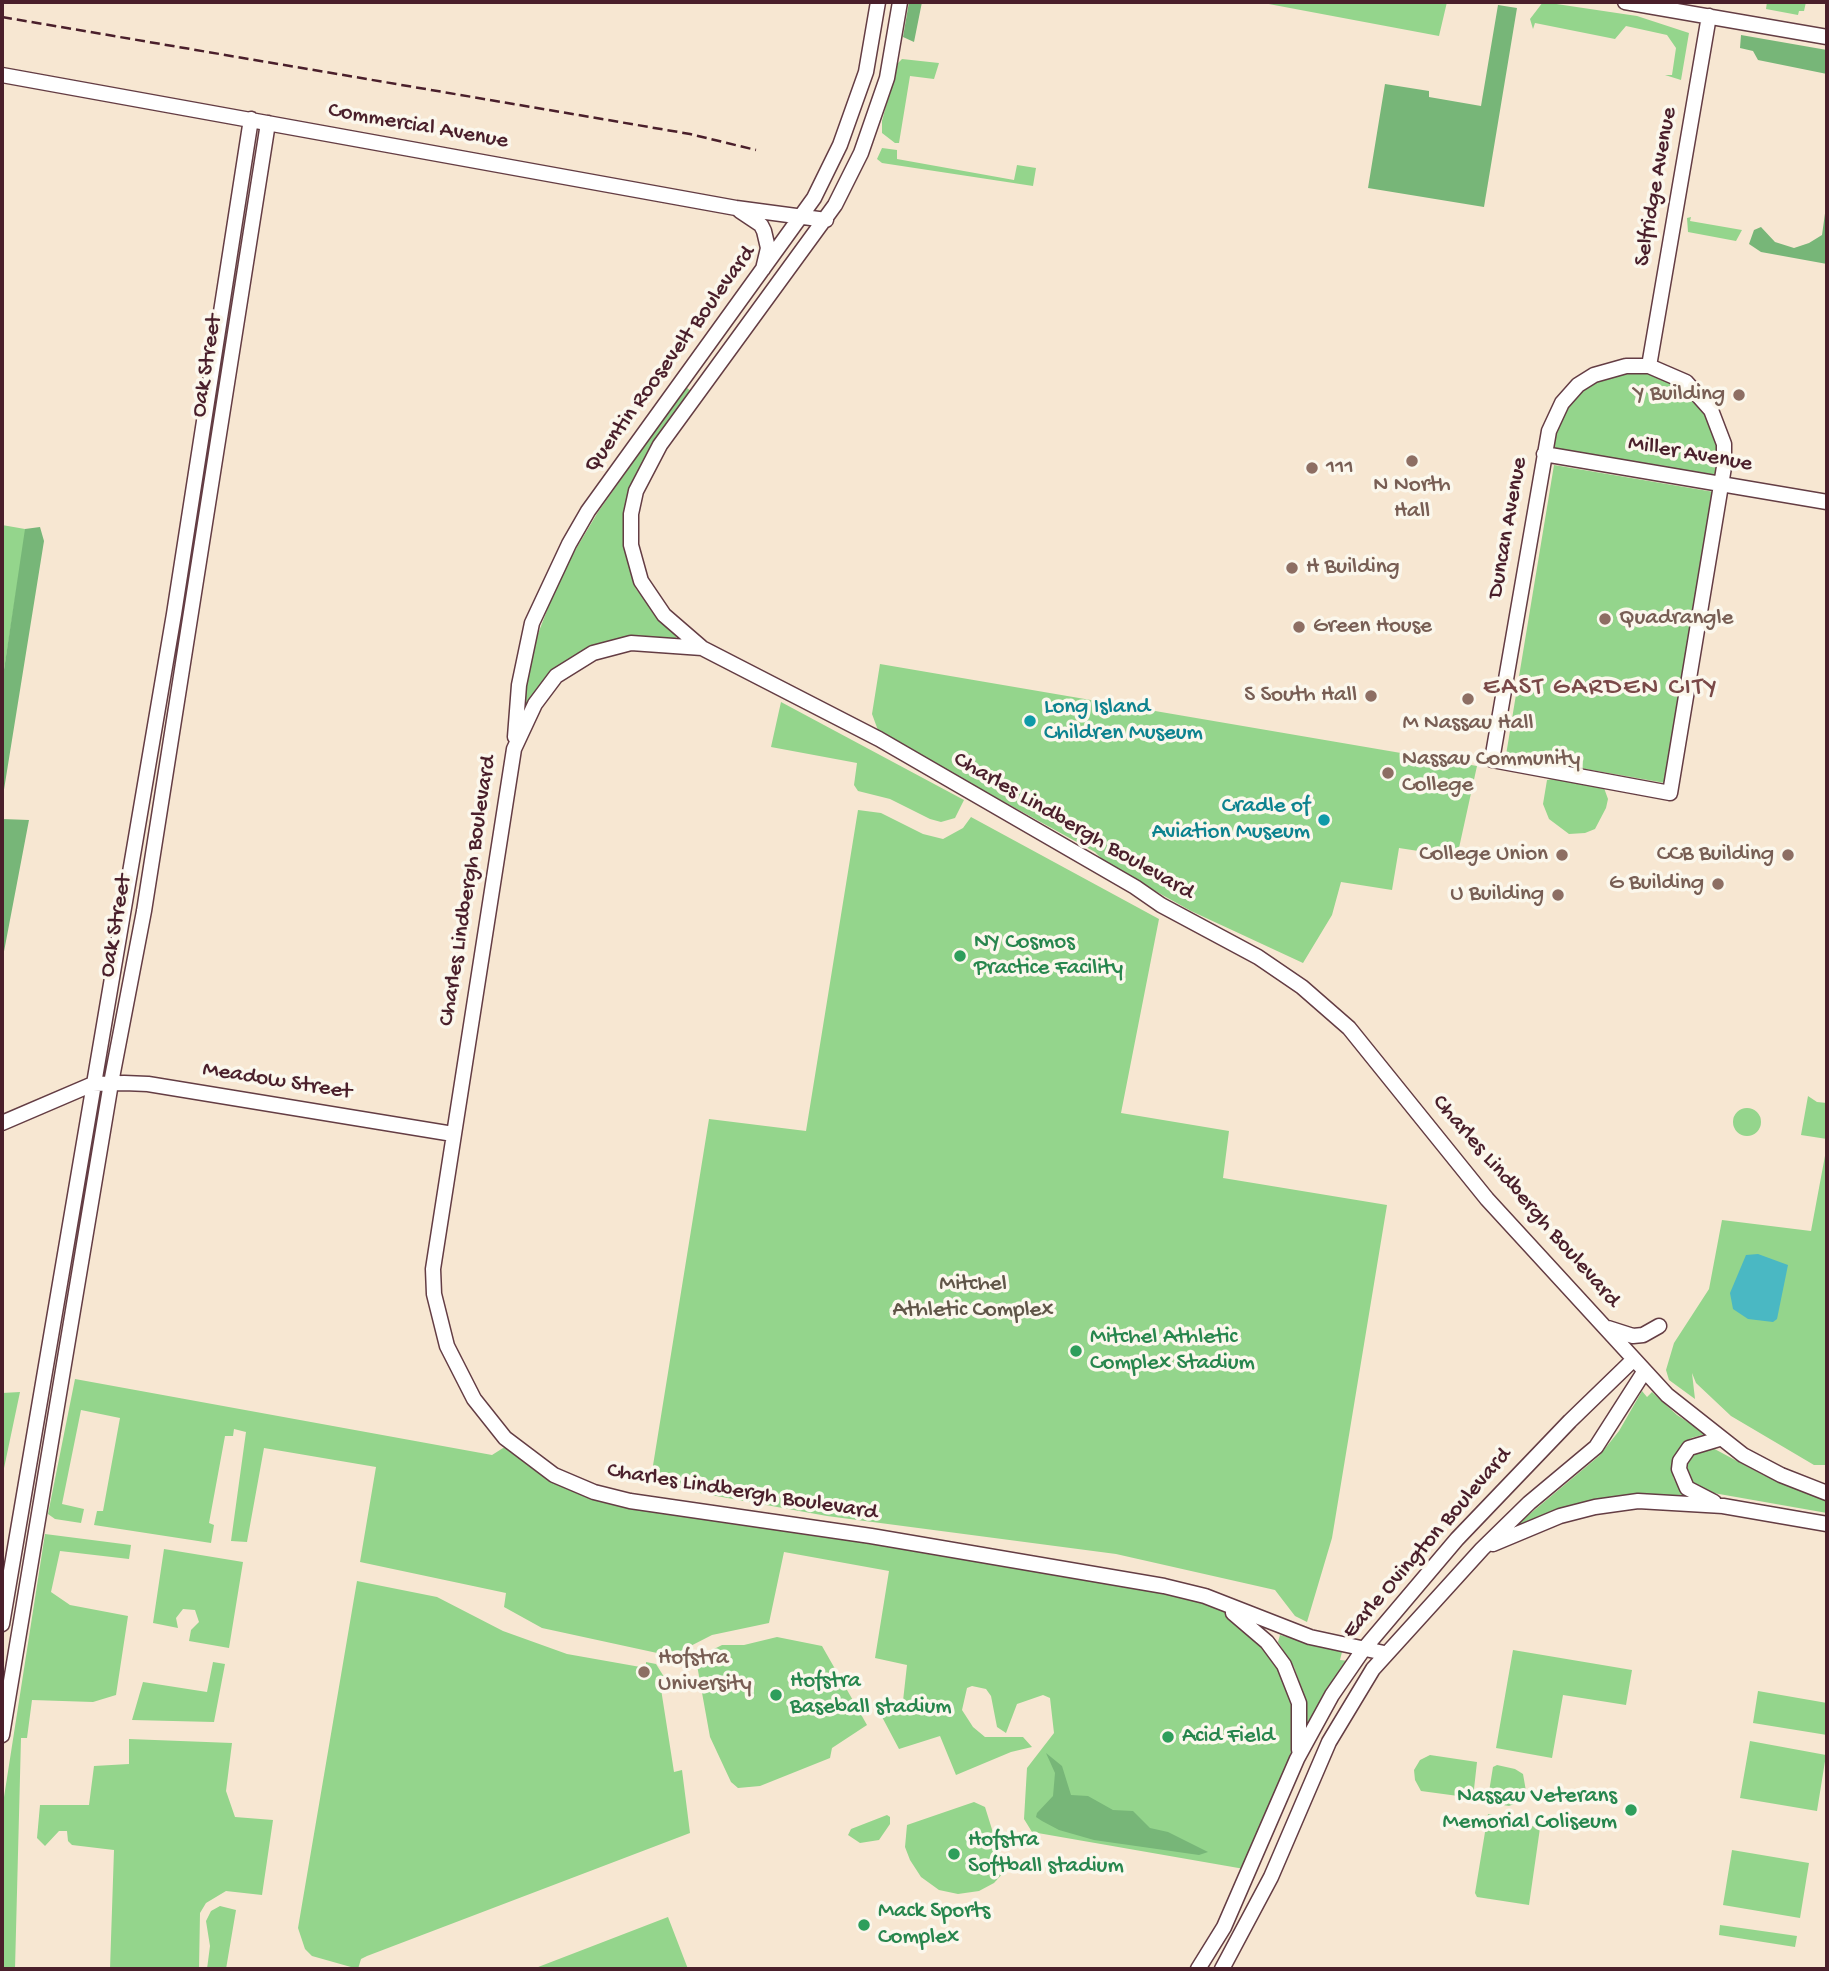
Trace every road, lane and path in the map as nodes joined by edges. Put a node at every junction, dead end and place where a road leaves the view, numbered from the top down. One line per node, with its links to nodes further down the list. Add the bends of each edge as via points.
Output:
1 (878, 2): 10 (street, Quentin Roosevelt Boulevard, via 862,84 832,163)
2 (900, 2): 11 (street, Quentin Roosevelt Boulevard, via 887,78 861,153)
3 (1625, 2): 4 (street)
4 (1709, 16): 5 (street); 13 (street, Selfridge Avenue)
5 (1827, 37)
6 (2, 75): 7 (street, Commercial Avenue)
7 (251, 120): 8 (street, Commercial Avenue); 18 (street, Oak Street)
8 (268, 123): 9 (street, Commercial Avenue); 19 (street, Oak Street)
9 (736, 208): 10 (street, Commercial Avenue); 12 (street, via 765,231 768,248)
10 (802, 217): 11 (street, Commercial Avenue); 12 (street, Quentin Roosevelt Boulevard)
11 (826, 220): 17 (street, Quentin Roosevelt Boulevard, via 660,445 636,491 629,528 641,581 664,615)
12 (761, 276): 20 (street, Quentin Roosevelt Boulevard, via 587,512 569,544 532,623 519,685)
13 (1648, 366): 14 (street, Duncan Avenue, via 1612,369 1578,385 1553,420); 15 (street, via 1686,382 1712,410 1724,444)
14 (1544, 454): 15 (street, Miller Avenue); 15 (street, Duncan Avenue, via 1492,760 1670,793)
15 (1720, 483): 16 (street, Miller Avenue)
16 (1827, 502)
17 (702, 648): 20 (street, Charles Lindbergh Boulevard, via 631,643 573,663 543,692); 30 (street, Charles Lindbergh Boulevard, via 879,739 1303,986 1349,1028 1487,1199)
18 (152, 743): 19 (street); 21 (street, Oak Street)
19 (170, 744): 22 (street, Oak Street)
20 (514, 749): 28 (street, Charles Lindbergh Boulevard)
21 (123, 907): 22 (street); 24 (street, Oak Street)
22 (144, 910): 23 (street, Oak Street)
23 (111, 1083): 24 (street, Meadow Street); 28 (street, Meadow Street, via 148,1084); 42 (street, Oak Street)
24 (93, 1084): 25 (street, Meadow Street); 26 (street, Oak Street)
25 (62, 1097): 26 (street, via 82,1104); 27 (street, Meadow Street)
26 (88, 1116): 39 (street, Oak Street)
27 (2, 1123)
28 (453, 1134): 38 (street, Charles Lindbergh Boulevard, via 433,1269 439,1324 474,1399 505,1438 554,1475 630,1501 1061,1567 1190,1592)
29 (1659, 1326): 30 (street, via 1633,1336)
30 (1604, 1327): 31 (street, Charles Lindbergh Boulevard)
31 (1633, 1360): 32 (street, Charles Lindbergh Boulevard); 40 (street, Earle Ovington Boulevard, via 1457,1539)
32 (1644, 1372): 33 (street, Charles Lindbergh Boulevard); 37 (street, Earle Ovington Boulevard, via 1596,1447)
33 (1719, 1439): 34 (street, Charles Lindbergh Boulevard, via 1782,1475); 35 (street, via 1689,1448 1679,1469 1687,1488)
34 (1827, 1493)
35 (1723, 1506): 36 (street); 37 (street, via 1637,1501 1595,1507 1542,1522)
36 (1827, 1524)
37 (1482, 1549): 41 (street, Earle Ovington Boulevard)
38 (1221, 1603): 40 (street, via 1310,1637); 43 (street, via 1268,1642 1284,1665 1300,1714)
39 (2, 1624)
40 (1363, 1650): 41 (street); 43 (street, Earle Ovington Boulevard)
41 (1384, 1653): 45 (street, Earle Ovington Boulevard, via 1329,1742 1272,1877)
42 (2, 1735)
43 (1297, 1759): 44 (street, Earle Ovington Boulevard, via 1230,1915)
44 (1198, 1969)
45 (1222, 1969)

